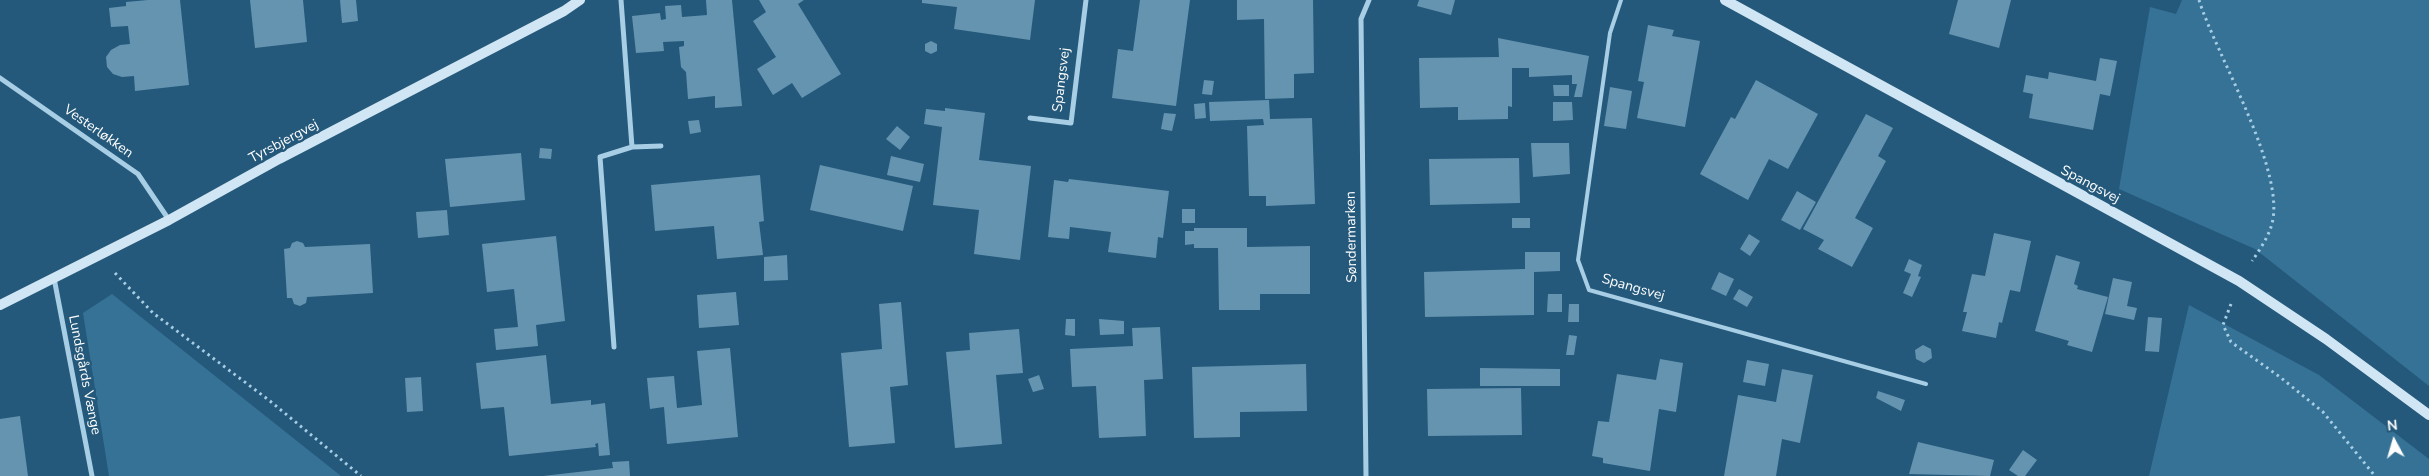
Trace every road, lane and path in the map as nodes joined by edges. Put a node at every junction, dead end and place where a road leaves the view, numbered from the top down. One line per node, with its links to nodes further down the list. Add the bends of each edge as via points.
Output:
1 (580, 0): 12 (street, Tyrsbjergvej)
2 (621, 0): 11 (street)
3 (1086, 0): 9 (street, Spangsvej, via 1071,123)
4 (1369, 0): 22 (street, Søndermarken, via 1361,19)
5 (1620, 0): 18 (lane, Spangsvej, via 1610,33 1578,260 1589,290)
6 (1725, 0): 15 (street, Spangsvej)
7 (2199, 0): 15 (path, via 2258,141 2273,188 2271,226)
8 (0, 78): 12 (street, Vesterløkken, via 138,174)
9 (1030, 118)
10 (661, 146): 11 (street)
11 (632, 147): 17 (street, via 600,157)
12 (169, 220): 13 (street, Tyrsbjergvej)
13 (98, 255): 14 (street, Tyrsbjergvej); 21 (path, via 152,312 270,401)
14 (54, 278): 16 (street, Tyrsbjergvej); 20 (street, Lundsgårds Vænge)
15 (2239, 282): 19 (street, Spangsvej, via 2326,339); 23 (path, via 2223,325 2231,342 2323,412)
16 (0, 304)
17 (614, 347)
18 (1926, 384)
19 (2429, 415)
20 (92, 476)
21 (360, 476)
22 (1366, 476)
23 (2376, 476)

